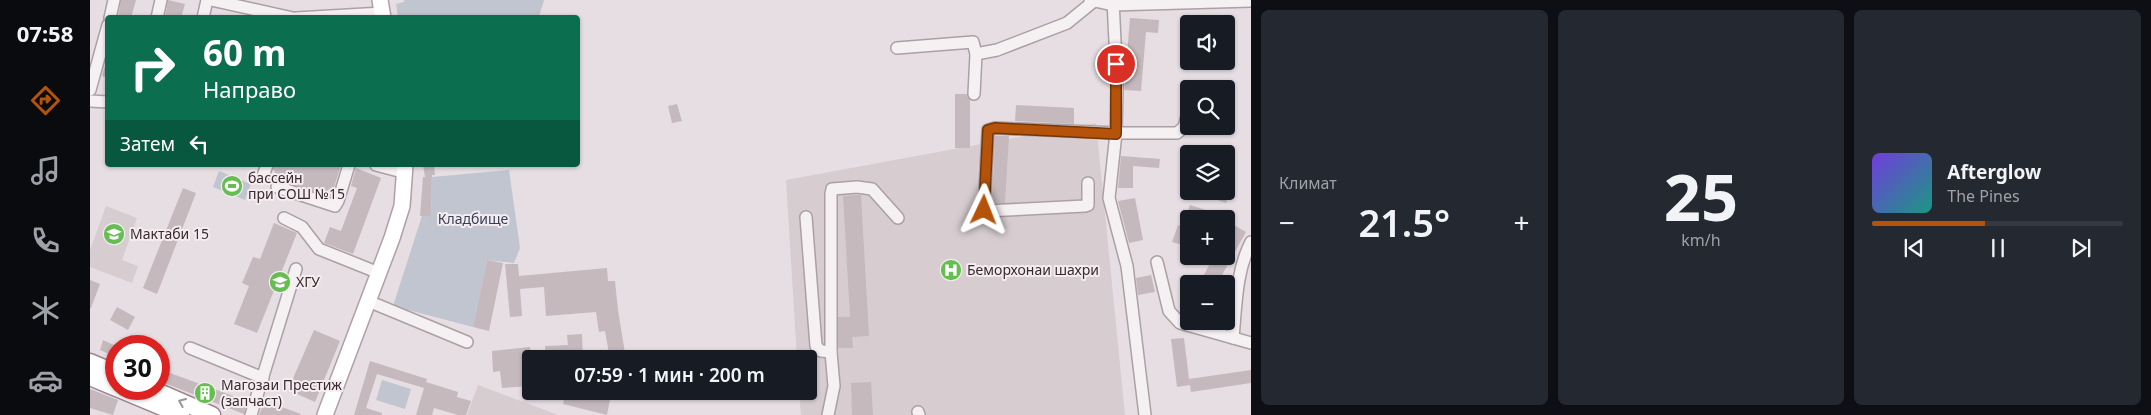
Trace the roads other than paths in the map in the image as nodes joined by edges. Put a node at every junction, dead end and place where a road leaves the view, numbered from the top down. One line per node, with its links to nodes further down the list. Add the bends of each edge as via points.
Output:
1 (114, 0): 9 (street)
2 (161, 0): 10 (street)
3 (209, 0): 8 (street); 11 (street)
4 (1092, 0): 6 (street); 15 (street, via 1067,23 997,50)
5 (1251, 1): 6 (street)
6 (1113, 2): 21 (street)
7 (382, 10): 12 (street)
8 (256, 14)
9 (111, 15)
10 (158, 15)
11 (204, 15)
12 (326, 15)
13 (105, 36): 16 (street)
14 (897, 48): 15 (street, via 973,42)
15 (976, 54): 17 (street)
16 (90, 90)
17 (974, 94)
18 (90, 101): 19 (street)
19 (105, 102)
20 (1180, 130): 21 (street)
21 (1116, 134): 27 (street, via 988,130 984,210 1085,206 1088,205); 54 (street, via 1109,198 1127,266)
22 (266, 167): 26 (street)
23 (348, 167): 28 (street, via 335,206)
24 (391, 167): 25 (street)
25 (406, 169): 35 (main road, via 402,206)
26 (263, 176)
27 (1088, 183)
28 (277, 187)
29 (806, 217): 41 (street, via 816,346 820,351)
30 (284, 218): 35 (street, via 302,227 319,249)
31 (898, 218): 41 (street, via 872,189 832,189)
32 (1251, 242): 37 (street, via 1238,281)
33 (1157, 262): 37 (street, via 1169,311 1180,323)
34 (296, 268): 45 (street)
35 (379, 273): 36 (main road)
36 (368, 301): 38 (street); 52 (main road)
37 (1233, 338): 39 (street)
38 (467, 342)
39 (1251, 343)
40 (190, 348): 45 (street)
41 (831, 352): 53 (street, via 834,386)
42 (90, 362): 43 (highway)
43 (105, 368)
44 (90, 377): 46 (highway)
45 (263, 378): 51 (street)
46 (105, 383)
47 (170, 397): 50 (highway, one-way to 47)
48 (146, 400): 49 (highway)
49 (181, 415)
50 (212, 415)
51 (251, 415)
52 (325, 415)
53 (828, 415)
54 (1145, 415)

